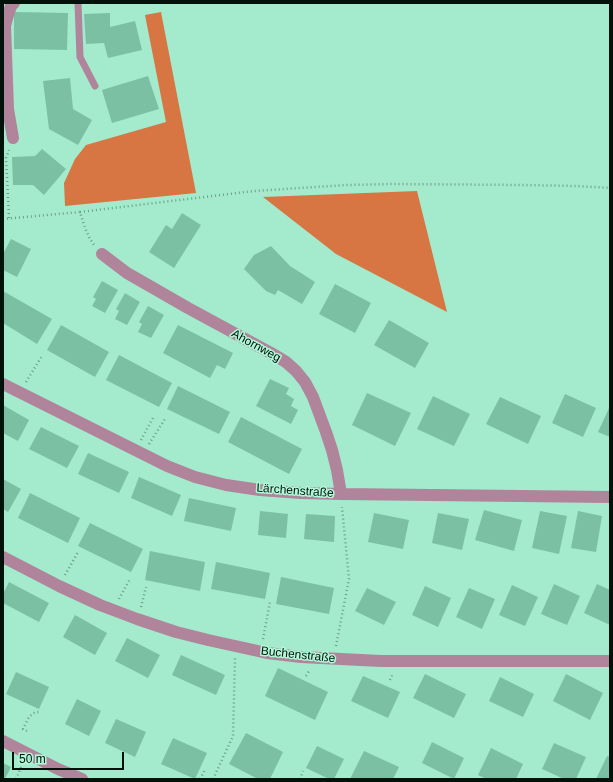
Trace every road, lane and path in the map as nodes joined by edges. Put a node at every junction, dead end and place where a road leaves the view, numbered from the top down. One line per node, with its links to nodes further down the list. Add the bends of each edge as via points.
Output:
1 (14, 3): 4 (street, via 5,26 8,109)
2 (78, 3): 3 (lane, via 80,56)
3 (95, 86)
4 (13, 138): 7 (path, via 6,158)
5 (610, 188): 6 (path, via 354,185 254,191)
6 (80, 212): 7 (path); 9 (path, via 84,228)
7 (9, 218): 8 (path)
8 (3, 219)
9 (102, 254): 16 (street, Ahornweg, via 128,273 271,353 296,371 313,397 332,450)
10 (42, 356): 12 (path)
11 (3, 384): 12 (street, Lärchenstraße)
12 (19, 392): 15 (street, Lärchenstraße)
13 (154, 416): 15 (path)
14 (165, 419): 15 (path)
15 (139, 452): 16 (street, Lärchenstraße, via 195,477 226,485 283,492)
16 (341, 494): 17 (street, Lärchenstraße); 28 (path, via 349,579)
17 (610, 497)
18 (78, 552): 21 (path)
19 (3, 557): 21 (street, Buchenstraße)
20 (130, 579): 24 (path)
21 (59, 586): 24 (street, Buchenstraße)
22 (146, 587): 25 (path)
23 (270, 602): 27 (path)
24 (114, 610): 25 (street, Buchenstraße)
25 (137, 619): 26 (street, Buchenstraße, via 176,632)
26 (235, 646): 27 (street, Buchenstraße); 37 (path, via 233,736)
27 (261, 652): 28 (street, Buchenstraße)
28 (334, 659): 29 (street, Buchenstraße)
29 (610, 661)
30 (39, 712): 31 (path, via 29,717 23,729)
31 (28, 731)
32 (3, 741): 35 (street)
33 (205, 770): 36 (path)
34 (303, 771): 38 (path)
35 (82, 779)
36 (200, 779)
37 (213, 779)
38 (300, 779)

